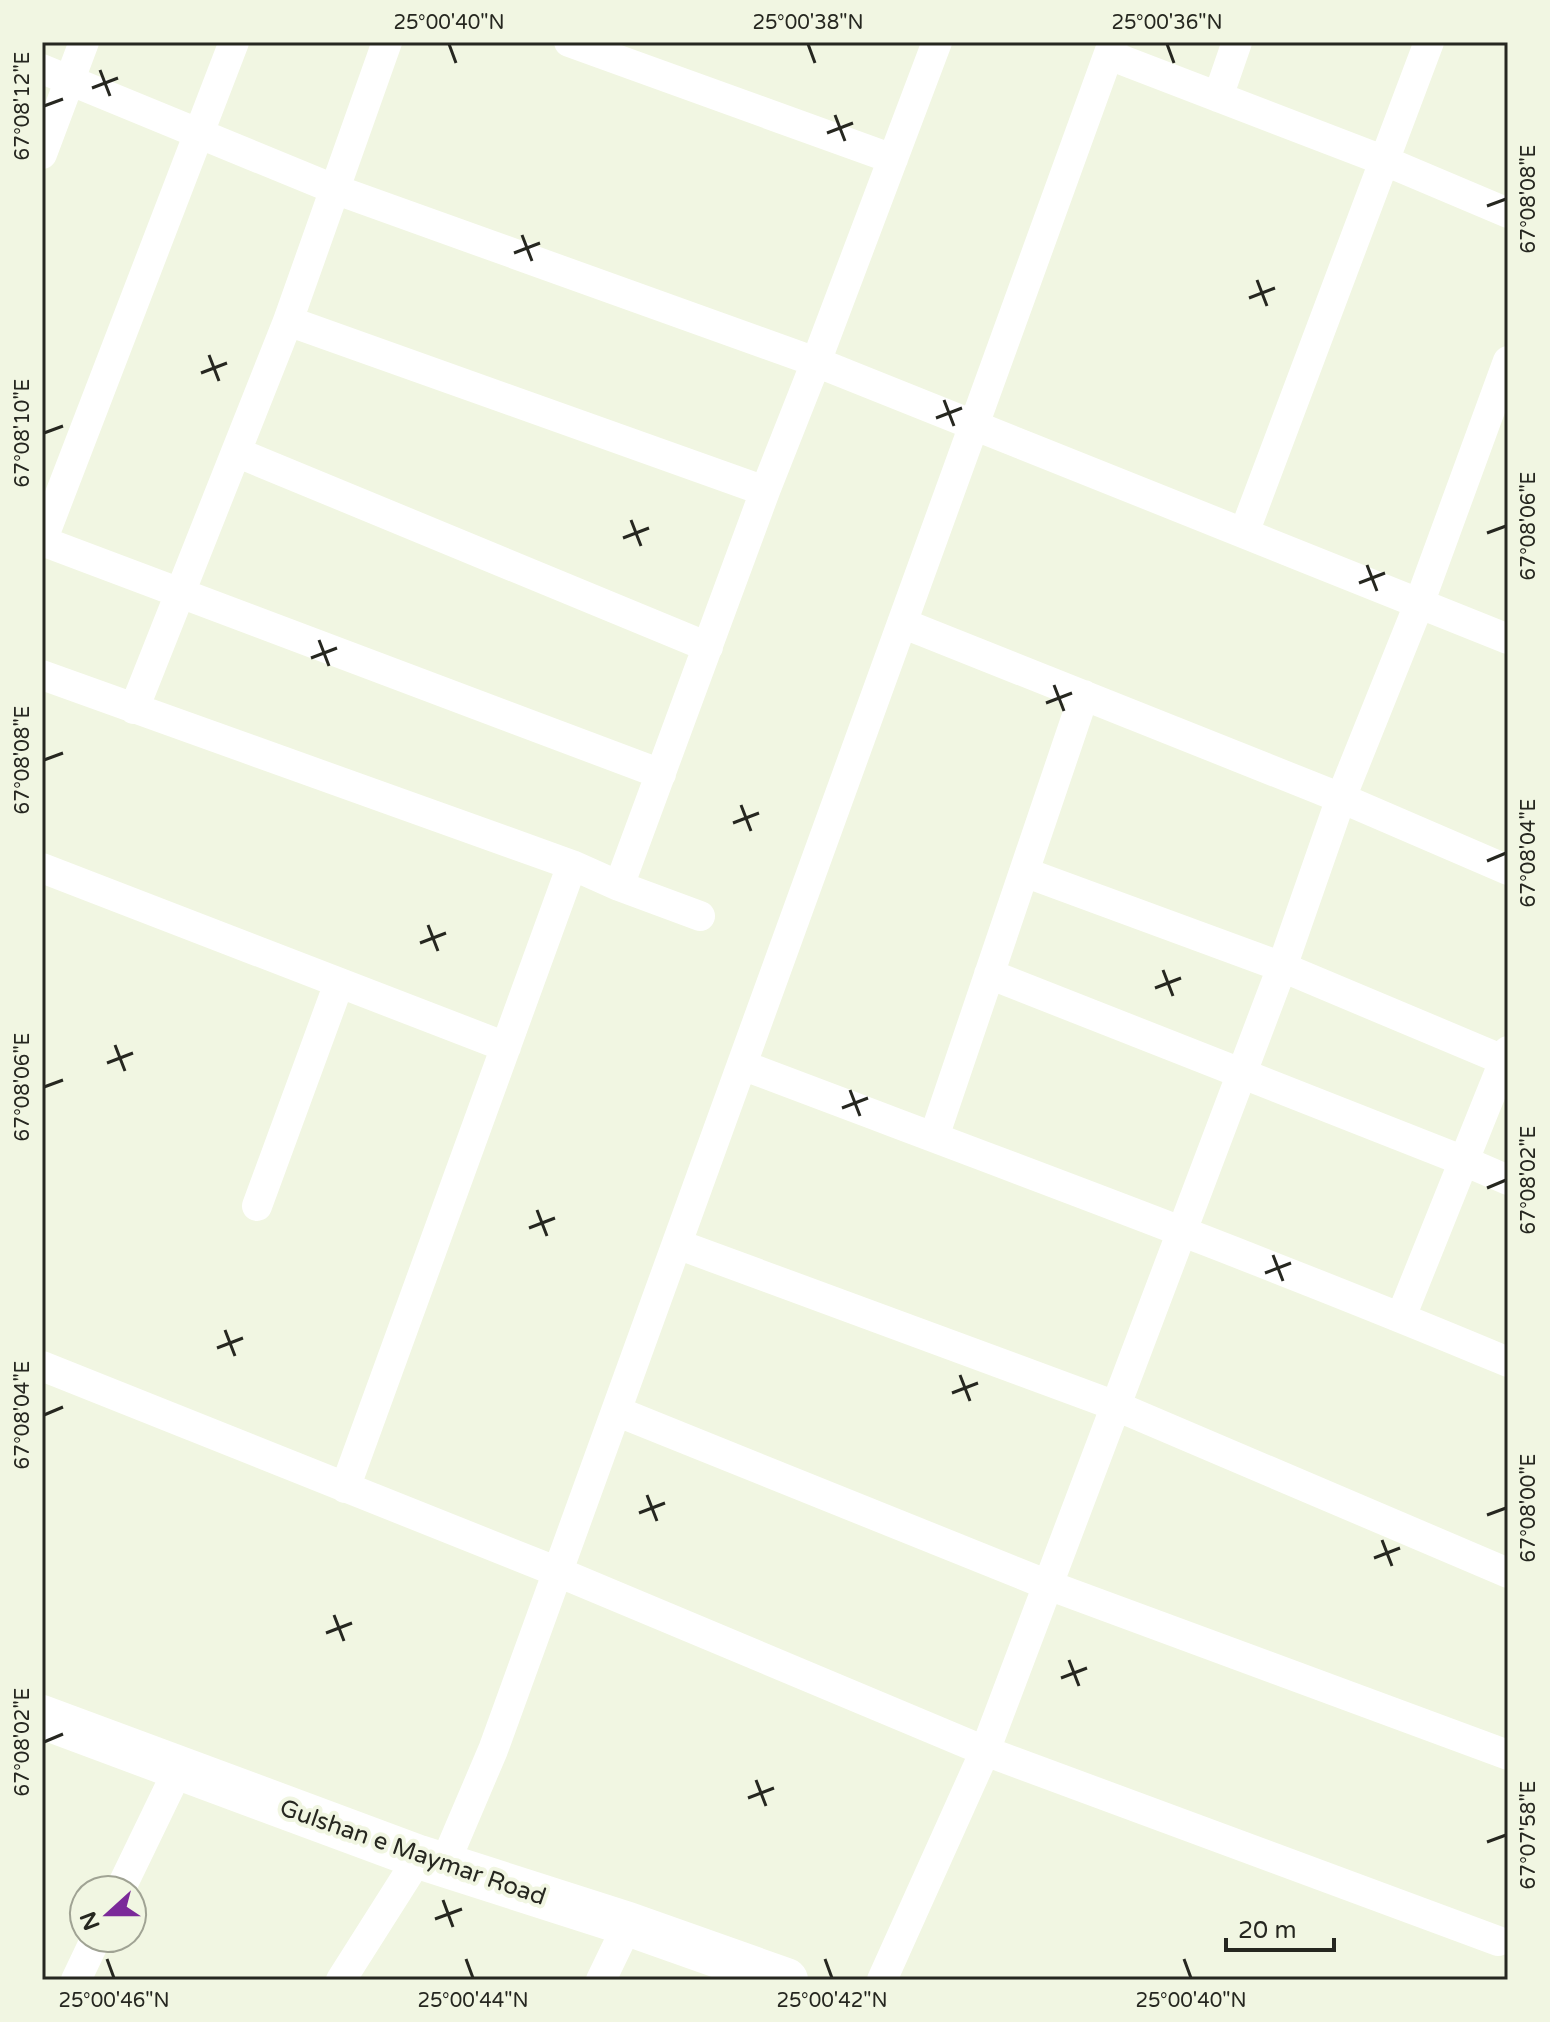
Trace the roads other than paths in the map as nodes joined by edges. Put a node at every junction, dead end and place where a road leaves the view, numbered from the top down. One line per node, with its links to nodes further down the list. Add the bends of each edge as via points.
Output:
1 (84, 42): 9 (street)
2 (234, 42): 11 (street)
3 (387, 42): 15 (street)
4 (569, 42): 13 (street)
5 (937, 42): 13 (street)
6 (1237, 42): 10 (street)
7 (1429, 42): 14 (street)
8 (1111, 49): 10 (street); 20 (street)
9 (56, 75): 11 (street); 12 (street)
10 (1218, 97): 14 (street)
11 (198, 134): 15 (street); 24 (street, via 42,541)
12 (42, 154)
13 (893, 159): 19 (street)
14 (1385, 161): 16 (street); 23 (street)
15 (334, 189): 17 (street); 19 (street)
16 (1508, 213)
17 (288, 321): 21 (street); 22 (street)
18 (1508, 361): 25 (street)
19 (816, 362): 20 (street); 22 (street)
20 (975, 425): 23 (street); 26 (street)
21 (236, 452): 24 (street); 28 (street)
22 (765, 491): 28 (street)
23 (1244, 533): 25 (street)
24 (180, 593): 31 (street); 32 (street)
25 (1419, 604): 27 (street); 33 (street)
26 (902, 623): 30 (street); 45 (street)
27 (1508, 639)
28 (708, 647): 32 (street)
29 (42, 675): 31 (street)
30 (1084, 695): 33 (street); 36 (street)
31 (134, 709): 34 (street)
32 (661, 774): 38 (street)
33 (1341, 798): 35 (street); 40 (street)
34 (572, 865): 38 (street); 43 (street)
35 (1508, 870)
36 (1024, 872): 40 (street); 41 (street)
37 (44, 873): 42 (street)
38 (619, 886): 39 (street)
39 (700, 916)
40 (1282, 967): 44 (street); 46 (street)
41 (989, 974): 46 (street); 47 (street)
42 (339, 983): 43 (street); 50 (street)
43 (506, 1047): 58 (street)
44 (1507, 1058): 48 (street)
45 (742, 1065): 47 (street); 52 (street)
46 (1242, 1072): 48 (street); 51 (street)
47 (934, 1137): 51 (street)
48 (1464, 1161): 49 (street); 53 (street)
49 (1508, 1180)
50 (257, 1206)
51 (1181, 1232): 53 (street); 56 (street)
52 (677, 1244): 56 (street); 57 (street)
53 (1401, 1317): 54 (street)
54 (1508, 1362)
55 (42, 1366): 58 (street)
56 (1116, 1406): 60 (street); 61 (street)
57 (616, 1411): 59 (street); 61 (street)
58 (345, 1488): 59 (street)
59 (558, 1572): 63 (street); 66 (street, via 493,1750)
60 (1508, 1573)
61 (1048, 1585): 63 (street); 64 (street)
62 (42, 1717): 65 (main road, Gulshan e Maymar Road)
63 (985, 1751): 69 (street); 75 (street)
64 (1508, 1755)
65 (179, 1768): 66 (main road, Gulshan e Maymar Road); 67 (street)
66 (432, 1861): 68 (main road, Gulshan e Maymar Road); 72 (street)
67 (128, 1874)
68 (628, 1924): 73 (street); 74 (main road, Gulshan e Maymar Road)
69 (1498, 1941)
70 (88, 1954): 71 (street)
71 (76, 1980)
72 (341, 1980)
73 (601, 1980)
74 (786, 1980)
75 (882, 1980)

